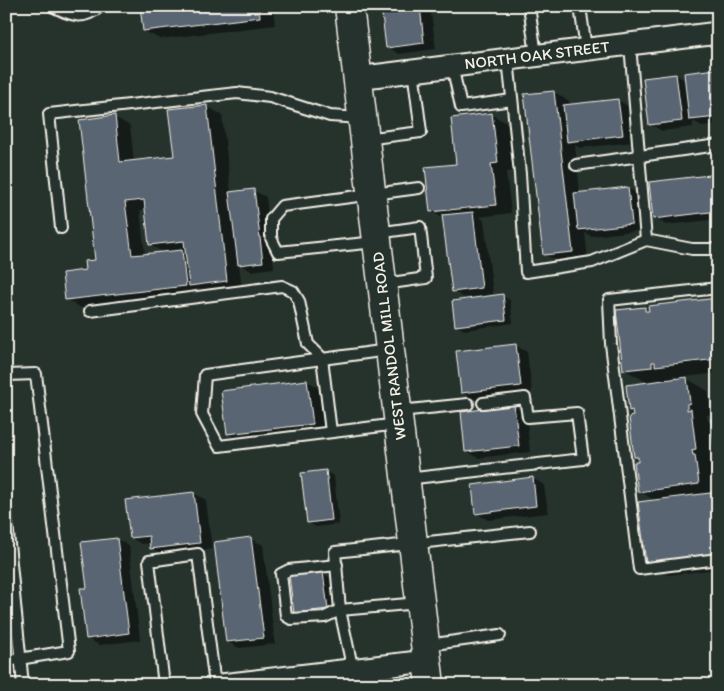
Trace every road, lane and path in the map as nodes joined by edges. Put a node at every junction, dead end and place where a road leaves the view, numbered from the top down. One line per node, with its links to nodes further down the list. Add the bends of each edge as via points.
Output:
1 (52, 6): 2 (lane, via 71,15 89,16)
2 (101, 6)
3 (349, 6): 13 (main road, WEST RANDOL MILL ROAD)
4 (529, 6): 9 (lane)
5 (580, 6): 8 (lane)
6 (718, 33): 7 (street, NORTH OAK STREET)
7 (630, 44): 8 (street, NORTH OAK STREET); 17 (lane)
8 (586, 49): 9 (street, NORTH OAK STREET)
9 (536, 56): 10 (street, NORTH OAK STREET)
10 (508, 59): 11 (street, NORTH OAK STREET); 14 (lane)
11 (452, 66): 12 (street, NORTH OAK STREET); 14 (lane, via 461,107)
12 (413, 70): 13 (street, NORTH OAK STREET); 15 (lane, via 421,132)
13 (357, 78): 15 (main road, WEST RANDOL MILL ROAD)
14 (512, 100): 23 (lane, via 526,272 592,262)
15 (363, 129): 20 (main road, WEST RANDOL MILL ROAD); 21 (lane, via 270,97 237,93 49,114)
16 (718, 145): 17 (lane)
17 (639, 156): 18 (lane); 23 (lane)
18 (576, 165)
19 (419, 188): 20 (lane)
20 (371, 195): 22 (main road, WEST RANDOL MILL ROAD); 22 (lane, via 282,206 271,219 271,238 278,252)
21 (61, 228)
22 (376, 237): 25 (main road, WEST RANDOL MILL ROAD); 25 (lane, via 420,227 426,278)
23 (646, 240): 24 (lane, via 692,249)
24 (718, 249)
25 (382, 285): 28 (main road, WEST RANDOL MILL ROAD)
26 (718, 288): 39 (lane, via 609,300 611,344 639,569)
27 (90, 311): 29 (lane, via 282,286 293,291 300,301 308,344)
28 (389, 350): 29 (lane); 33 (main road, WEST RANDOL MILL ROAD)
29 (322, 358): 34 (lane); 34 (lane, via 205,375 202,414 218,446)
30 (6, 375): 44 (lane, via 36,374 68,651)
31 (483, 403): 35 (lane, via 525,398 528,417 577,413 582,460)
32 (468, 404): 33 (lane)
33 (398, 418): 34 (lane); 35 (main road, WEST RANDOL MILL ROAD)
34 (331, 432)
35 (405, 480): 38 (main road, WEST RANDOL MILL ROAD)
36 (6, 512): 44 (lane)
37 (530, 531): 38 (lane)
38 (413, 545): 40 (lane, via 335,552); 41 (main road, WEST RANDOL MILL ROAD)
39 (718, 560)
40 (336, 565): 42 (lane); 42 (lane, via 289,570 281,574 286,616 291,620 325,617)
41 (420, 602): 42 (lane); 46 (main road, WEST RANDOL MILL ROAD)
42 (340, 610): 47 (lane)
43 (500, 635): 46 (lane)
44 (20, 660): 45 (lane); 49 (lane)
45 (6, 661)
46 (428, 664): 47 (street)
47 (354, 677): 48 (street)
48 (251, 683): 52 (street)
49 (23, 685)
50 (164, 685): 51 (lane, via 149,561 198,554)
51 (215, 685)
52 (221, 685)

